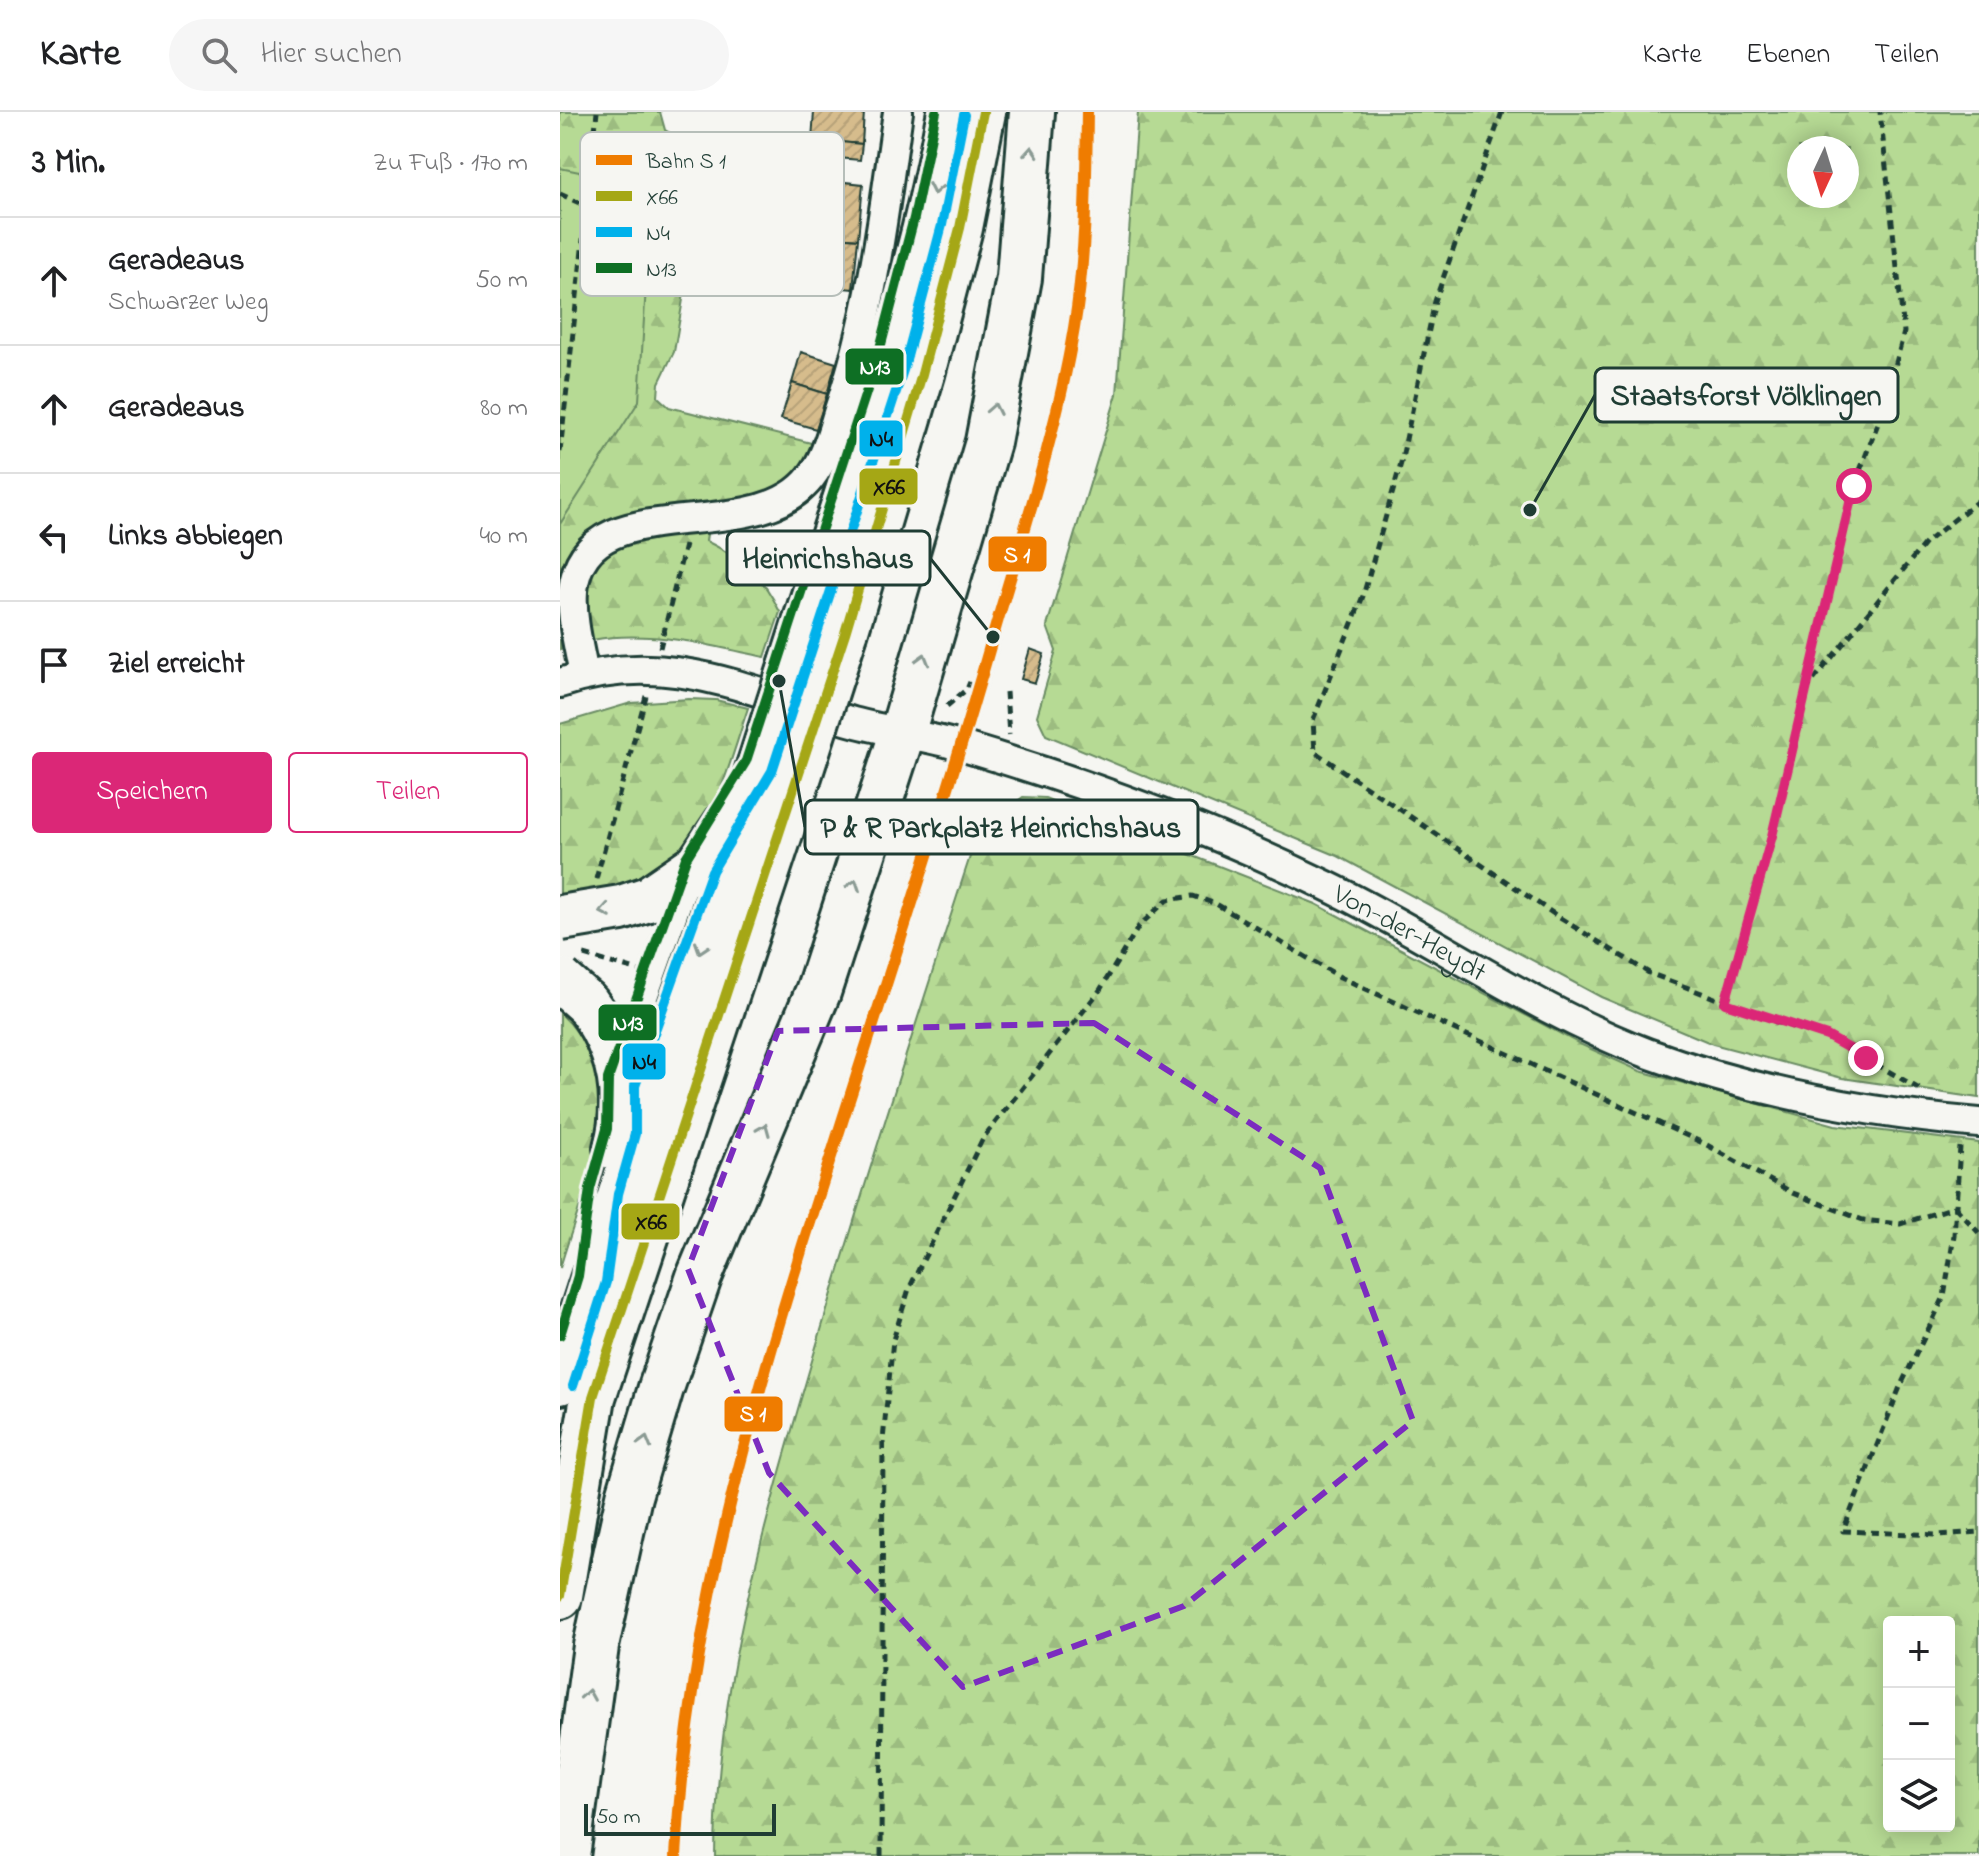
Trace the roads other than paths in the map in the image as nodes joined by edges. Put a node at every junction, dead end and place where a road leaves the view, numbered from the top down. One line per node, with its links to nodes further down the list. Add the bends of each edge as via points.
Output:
1 (898, 112): 6 (street, via 856,357 814,474 781,504 727,518 630,525 592,549 573,590)
2 (950, 112): 5 (highway, one-way to 5, via 928,221)
3 (983, 112): 5 (highway, via 922,374)
4 (1032, 112): 7 (highway, one-way to 4, via 988,442 1019,278)
5 (825, 626): 8 (highway, bridge)
6 (572, 679): 7 (street, Von-der-Heydt, via 609,670 655,668 701,674)
7 (902, 734): 12 (street, Von-der-Heydt, via 1021,765 1189,827 1325,885 1644,1052 1773,1090 1874,1111); 16 (highway, one-way to 7, via 596,1646 629,1496 661,1388 699,1277 818,992)
8 (778, 773): 9 (highway); 13 (highway, one-way to 13); 15 (highway, via 593,1397)
9 (699, 864): 10 (highway, one-way to 10, bridge, via 648,899 621,908); 11 (lane)
10 (569, 954): 11 (highway, via 606,1029)
11 (621, 1084): 13 (highway, via 621,1131 604,1191)
12 (1970, 1123)
13 (592, 1279): 14 (highway)
14 (560, 1382)
15 (560, 1596)
16 (567, 1856)

